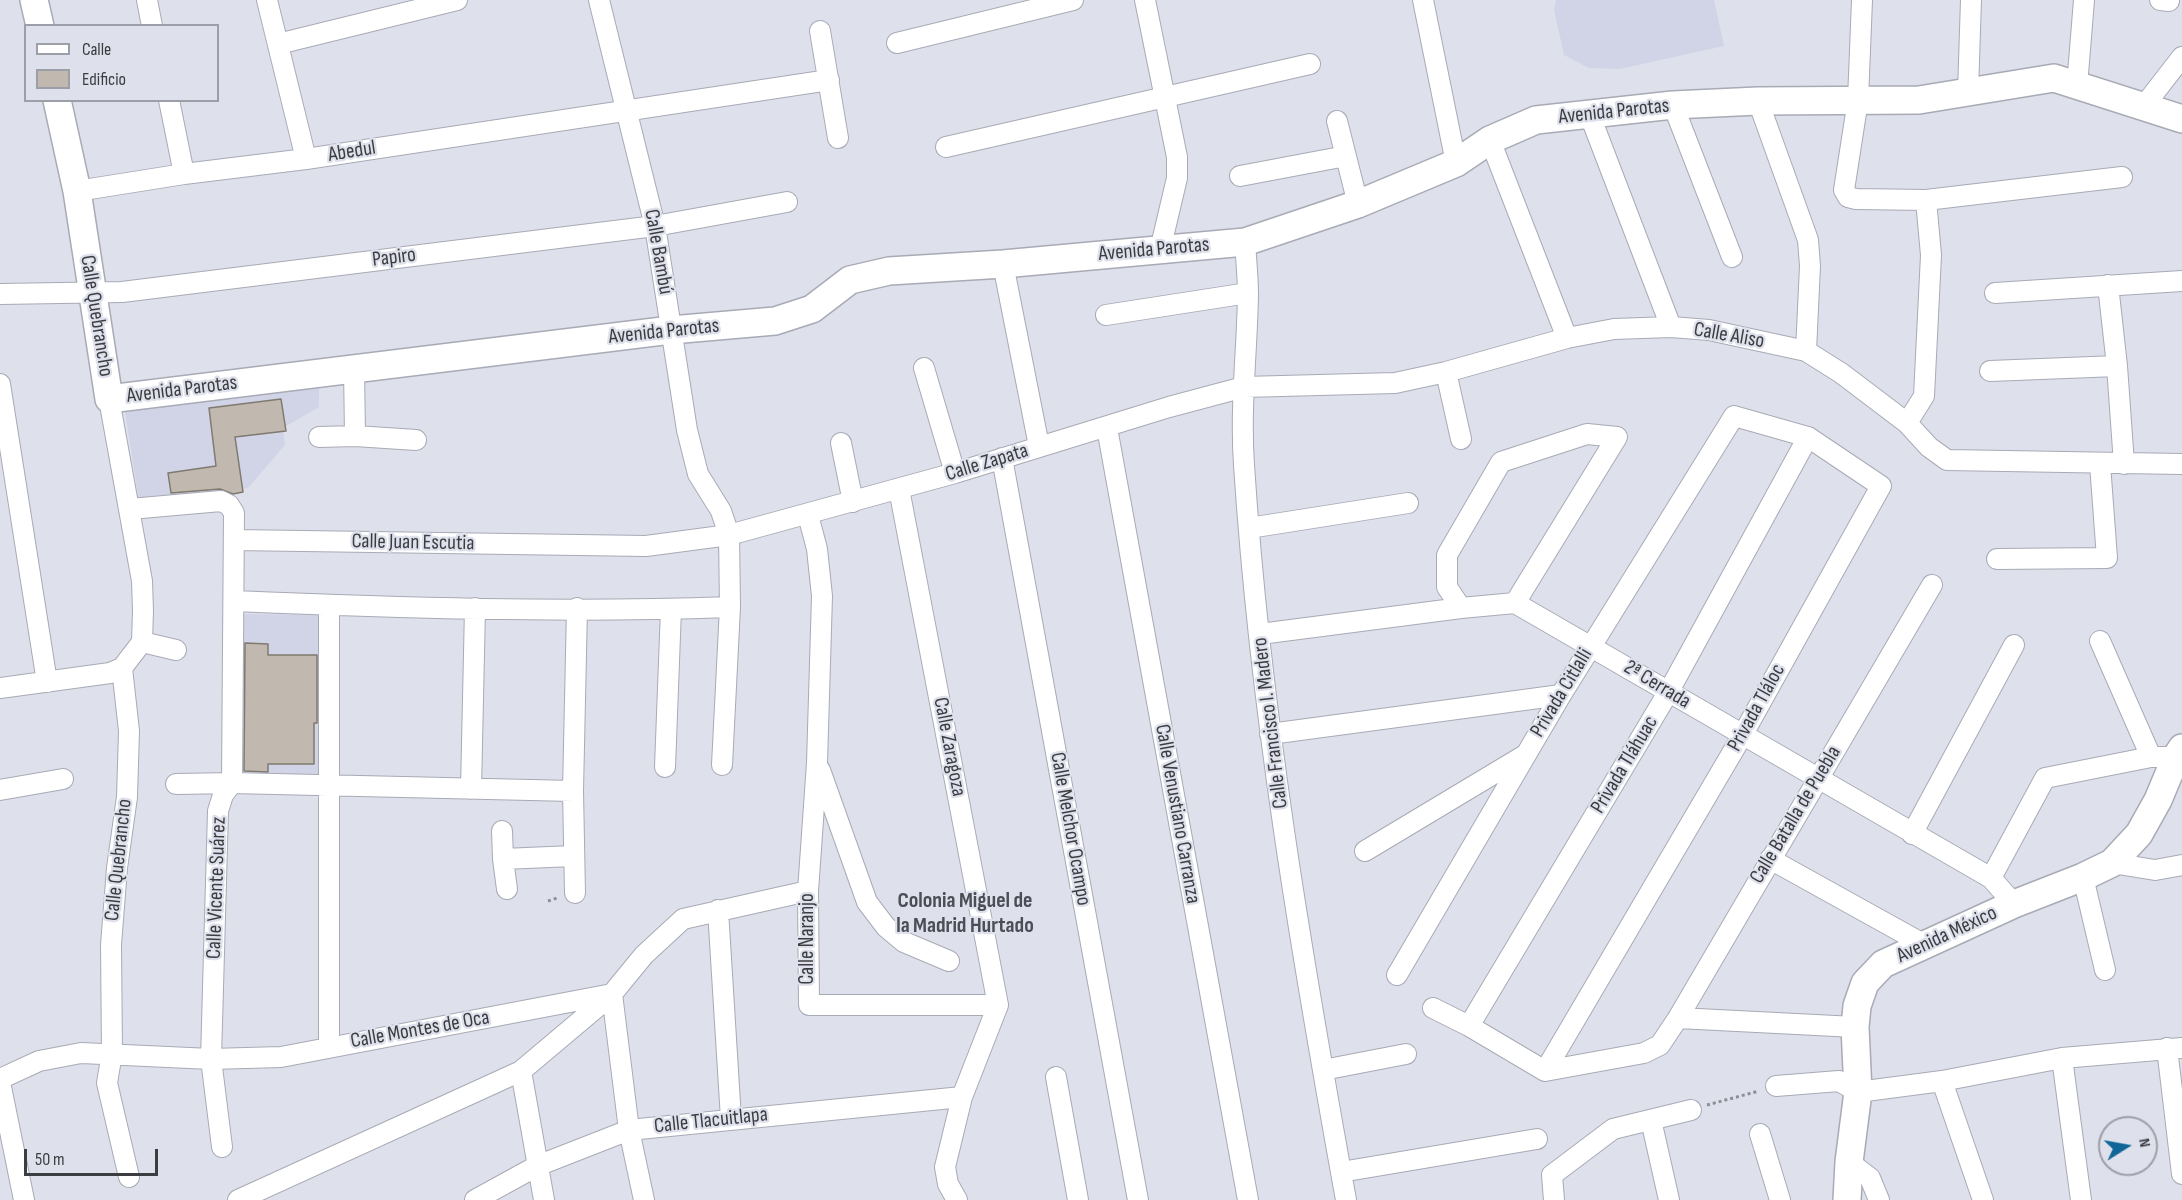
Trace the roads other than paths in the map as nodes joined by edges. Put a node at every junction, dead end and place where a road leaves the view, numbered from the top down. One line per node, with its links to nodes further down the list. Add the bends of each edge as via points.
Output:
1 (34, 0): 13 (street)
2 (147, 0): 14 (street)
3 (267, 0): 17 (street)
4 (457, 0): 12 (street)
5 (599, 0): 30 (street, Calle Bambú)
6 (1073, 0): 16 (street)
7 (1145, 0): 23 (street)
8 (1862, 0): 24 (street)
9 (1971, 0): 22 (street)
10 (2084, 0): 21 (street)
11 (1426, 1): 39 (street)
12 (379, 9): 17 (street)
13 (40, 24)
14 (152, 24)
15 (820, 31): 20 (street)
16 (897, 43)
17 (278, 44): 38 (street)
18 (2182, 57): 29 (street)
19 (1310, 64): 23 (street)
20 (829, 80): 30 (street, Abedul); 34 (street)
21 (2077, 86): 22 (street, Avenida Parotas, via 2054,78); 29 (street, Avenida Parotas)
22 (1968, 92): 24 (street, Avenida Parotas, via 1919,100)
23 (1166, 96): 36 (street); 49 (street, via 1177,178)
24 (1858, 100): 25 (street, Avenida Parotas); 44 (street, via 1844,190 1848,197)
25 (1758, 101): 28 (street, Avenida Parotas); 62 (street, via 1808,240)
26 (57, 102): 43 (street, Calle Quebrancho)
27 (169, 102): 40 (street)
28 (1673, 105): 31 (street, Avenida Parotas); 50 (street)
29 (2144, 106): 32 (street, Avenida Parotas)
30 (627, 110): 38 (street, Abedul); 47 (street, Calle Bambú)
31 (1589, 113): 35 (street, Avenida Parotas, via 1536,120); 59 (street)
32 (2182, 119)
33 (1337, 121): 37 (street)
34 (838, 138)
35 (1490, 140): 39 (street, Avenida Parotas); 61 (street)
36 (946, 147)
37 (1346, 156): 41 (street); 46 (street)
38 (306, 159): 40 (street, Abedul)
39 (1456, 163): 46 (street, Avenida Parotas)
40 (184, 174): 43 (street, Abedul)
41 (1240, 176)
42 (2122, 177): 44 (street)
43 (77, 191): 54 (street, Calle Quebrancho)
44 (1926, 200): 72 (street, via 1931,255 1924,396)
45 (787, 202): 47 (street, Papiro)
46 (1358, 204): 48 (street, Avenida Parotas)
47 (655, 226): 54 (street, Papiro, via 122,292); 60 (street, Calle Bambú)
48 (1245, 242): 49 (street, Avenida Parotas); 55 (street, Calle Francisco I. Madero)
49 (1160, 250): 51 (street, Avenida Parotas)
50 (1732, 257)
51 (1003, 264): 60 (street, Avenida Parotas, via 889,271 850,280 812,309 775,321); 80 (street)
52 (2182, 281): 53 (street)
53 (2108, 285): 56 (street); 63 (street)
54 (92, 292): 57 (street, Papiro); 70 (street, Calle Quebrancho)
55 (1248, 293): 58 (street); 69 (street, Calle Francisco I. Madero)
56 (1995, 293)
57 (0, 294)
58 (1106, 315)
59 (1671, 327): 61 (street, Calle Aliso, via 1614,329); 62 (street, Calle Aliso, via 1709,330)
60 (671, 330): 64 (street, Avenida Parotas); 92 (street, Calle Bambú, via 698,474 721,511)
61 (1567, 338): 67 (street, Calle Aliso)
62 (1806, 351): 72 (street, Calle Aliso)
63 (2117, 366): 66 (street); 83 (street)
64 (354, 368): 70 (street, Avenida Parotas); 74 (street)
65 (924, 368): 85 (street)
66 (1990, 371)
67 (1446, 372): 69 (street, Calle Aliso, via 1395,383); 77 (street)
68 (0, 384): 111 (street)
69 (1244, 387): 73 (street, Calle Zapata); 91 (street, Calle Francisco I. Madero)
70 (109, 399): 89 (street, Calle Quebrancho)
71 (1734, 416): 75 (street, Privada Tláloc); 108 (street, Privada Citlalli)
72 (1907, 423): 82 (street, Calle Aliso, via 1947,460)
73 (1107, 428): 80 (street, Calle Zapata); 190 (street, Calle Venustiano Carranza)
74 (355, 436): 76 (street); 78 (street)
75 (1808, 436): 113 (street, Privada Tláhuac); 116 (street, Privada Tláloc, via 1881,486)
76 (319, 437)
77 (1461, 439)
78 (416, 440)
79 (841, 443): 87 (street)
80 (1039, 446): 81 (street, Calle Zapata)
81 (1002, 458): 85 (street, Calle Zapata); 189 (street, Calle Melchor Ocampo)
82 (2100, 464): 83 (street, Calle Aliso); 94 (street, via 2107,558)
83 (2124, 464): 84 (street, Calle Aliso)
84 (2182, 464)
85 (955, 473): 86 (street, Calle Zapata)
86 (899, 489): 87 (street, Calle Zapata); 150 (street, Calle Zaragoza)
87 (853, 502): 90 (street, Calle Zapata)
88 (1408, 503): 91 (street)
89 (130, 509): 93 (street, via 221,501 230,505 234,513); 106 (street, Calle Quebrancho, via 141,581)
90 (808, 515): 92 (street, Calle Zapata); 119 (street, Calle Naranjo, via 817,549 822,596)
91 (1249, 528): 104 (street, Calle Francisco I. Madero)
92 (729, 535): 93 (street, Calle Juan Escutia, via 646,546); 101 (street, Calle Bambú)
93 (235, 540): 96 (street, Calle Vicente Suárez)
94 (1997, 559)
95 (1932, 585): 123 (street, Calle Batalla de Puebla)
96 (234, 601): 98 (street); 124 (street, Calle Vicente Suárez)
97 (1515, 603): 102 (street); 102 (street, via 1617,437 1587,434 1501,462 1447,555 1447,587); 108 (street, 2ª Cerrada)
98 (329, 605): 99 (street); 126 (street)
99 (475, 608): 100 (street); 127 (street)
100 (577, 608): 103 (street); 129 (street)
101 (730, 608): 103 (street); 120 (street, Calle Bambú)
102 (1461, 608): 104 (street)
103 (671, 609): 121 (street)
104 (1260, 634): 115 (street, Calle Francisco I. Madero)
105 (2100, 641): 118 (street)
106 (142, 642): 109 (street); 110 (street)
107 (2014, 645): 131 (street)
108 (1591, 646): 113 (street, 2ª Cerrada); 114 (street, Privada Citlalli)
109 (176, 650)
110 (122, 668): 111 (street); 157 (street, Calle Quebrancho, via 129,731 127,796 111,945)
111 (47, 682): 112 (street)
112 (0, 688)
113 (1669, 691): 116 (street, 2ª Cerrada); 153 (street, Privada Tláhuac)
114 (1561, 695): 115 (street); 117 (street, Privada Citlalli)
115 (1270, 734): 161 (street, Calle Francisco I. Madero)
116 (1742, 736): 123 (street, 2ª Cerrada); 163 (street, Privada Tláloc)
117 (1526, 754): 132 (street); 148 (street, Privada Citlalli)
118 (2170, 754): 136 (street, Avenida México, via 2158,800 2139,834); 139 (street, via 2045,778)
119 (817, 763): 141 (street, Calle Naranjo); 146 (street, via 867,902 886,927 904,942)
120 (722, 765)
121 (665, 767)
122 (63, 779): 128 (street)
123 (1818, 779): 131 (street, 2ª Cerrada); 135 (street, Calle Batalla de Puebla)
124 (232, 783): 125 (street); 126 (street); 160 (street, Calle Vicente Suárez, via 218,811)
125 (176, 784)
126 (329, 787): 127 (street); 155 (street)
127 (471, 789): 129 (street)
128 (0, 790)
129 (573, 791): 133 (street)
130 (502, 831): 134 (street)
131 (1912, 834): 139 (street, 2ª Cerrada)
132 (1365, 851)
133 (573, 856): 134 (street); 142 (street)
134 (503, 859): 140 (street)
135 (1770, 859): 145 (street); 152 (street, Calle Batalla de Puebla)
136 (2112, 863): 137 (street, via 2155,870); 138 (street, Avenida México)
137 (2182, 865)
138 (2083, 877): 143 (street, Avenida México); 147 (street)
139 (1991, 878): 143 (street, 2ª Cerrada)
140 (507, 889)
141 (808, 891): 144 (street); 150 (street, Calle Naranjo, via 809,1005)
142 (575, 893)
143 (2014, 904): 145 (street, Avenida México)
144 (718, 910): 149 (street, via 683,919 644,955); 171 (street)
145 (1925, 945): 154 (street, Avenida México, via 1883,964 1865,983)
146 (949, 961)
147 (2105, 970)
148 (1397, 975)
149 (612, 994): 155 (street, Calle Montes de Oca); 162 (street); 173 (street)
150 (998, 1005): 169 (street)
151 (1434, 1008): 153 (street)
152 (1678, 1018): 154 (street); 163 (street, Calle Batalla de Puebla, via 1660,1045 1644,1053)
153 (1469, 1026): 163 (street)
154 (1855, 1027): 168 (street, Avenida México)
155 (329, 1046): 160 (street, Calle Montes de Oca, via 281,1057)
156 (2174, 1048): 159 (street); 180 (street)
157 (112, 1053): 160 (street, Calle Montes de Oca); 165 (street, Calle Montes de Oca, via 81,1053 39,1062); 181 (street, Calle Quebrancho, via 107,1083)
158 (1406, 1054): 161 (street)
159 (2062, 1058): 166 (street); 198 (street)
160 (211, 1059): 176 (street, Calle Vicente Suárez)
161 (1323, 1070): 179 (street, Calle Francisco I. Madero)
162 (521, 1071): 178 (street); 183 (street)
163 (1545, 1071)
164 (1056, 1077): 188 (street)
165 (0, 1080): 182 (street)
166 (1942, 1081): 168 (street); 197 (street)
167 (1776, 1086): 168 (street, via 1839,1081)
168 (1858, 1092): 177 (street, Avenida México)
169 (962, 1097): 171 (street, Calle Tlacuitlapa); 187 (street, via 945,1167)
170 (1691, 1110): 172 (street)
171 (731, 1119): 173 (street, Calle Tlacuitlapa)
172 (1651, 1120): 192 (street, via 1614,1130 1552,1175); 193 (street)
173 (629, 1130): 178 (street, Calle Tlacuitlapa); 186 (street)
174 (1760, 1134): 194 (street)
175 (1537, 1139): 179 (street)
176 (222, 1147)
177 (1849, 1162): 195 (street, Avenida México); 196 (street, via 1870,1178)
178 (537, 1166): 184 (street, Calle Tlacuitlapa); 185 (street)
179 (1341, 1172): 191 (street, Calle Francisco I. Madero)
180 (2182, 1174)
181 (129, 1177)
182 (24, 1200)
183 (238, 1200)
184 (475, 1200)
185 (544, 1200)
186 (644, 1200)
187 (957, 1200)
188 (1078, 1200)
189 (1138, 1200)
190 (1248, 1200)
191 (1346, 1200)
192 (1554, 1200)
193 (1669, 1200)
194 (1780, 1200)
195 (1847, 1200)
196 (1879, 1200)
197 (1983, 1200)
198 (2081, 1200)

